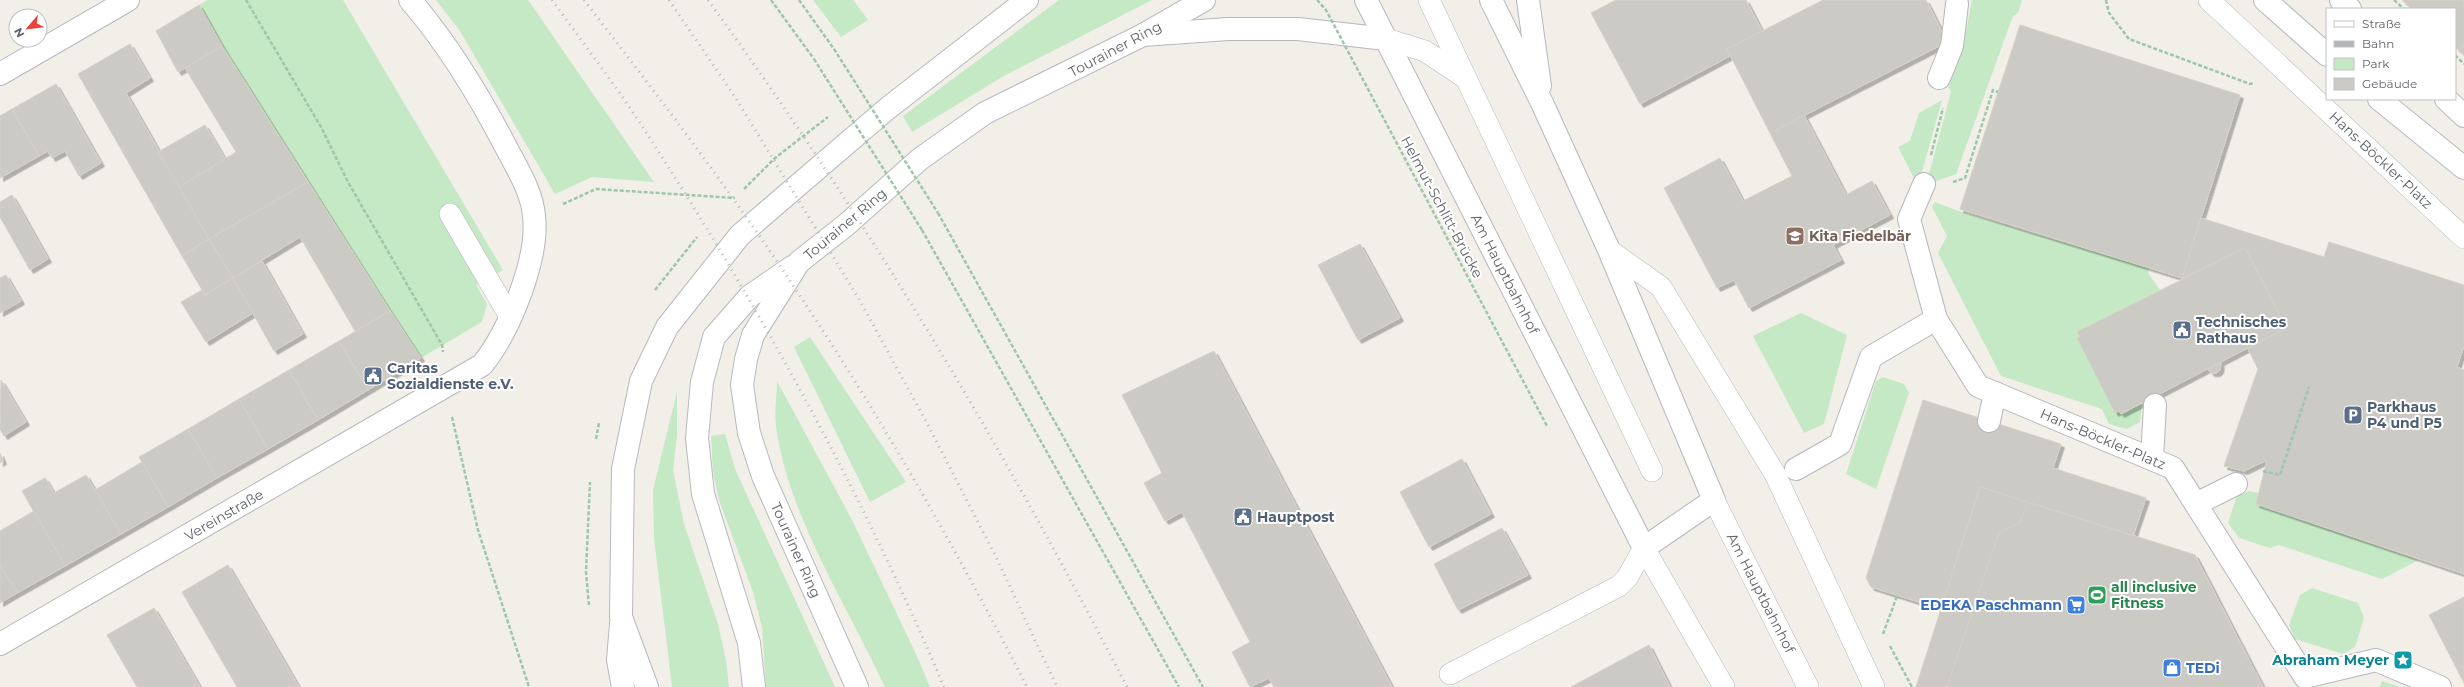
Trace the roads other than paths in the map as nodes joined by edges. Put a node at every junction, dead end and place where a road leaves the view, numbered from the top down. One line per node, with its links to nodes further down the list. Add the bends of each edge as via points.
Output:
1 (128, 0): 17 (street)
2 (410, 0): 30 (street, Vereinstraße, via 442,39 488,113 526,185 534,216 531,254 520,295)
3 (1027, 0): 42 (street, via 888,108 740,235 667,327 641,381 623,469)
4 (1204, 0): 14 (street, Tourainer Ring)
5 (1366, 0): 15 (street, Am Hauptbahnhof)
6 (1429, 0): 18 (lane)
7 (1491, 0): 22 (street, Am Hauptbahnhof)
8 (1528, 0): 22 (street)
9 (2209, 0): 27 (lane, Hans-Böckler-Platz)
10 (2266, 0): 16 (street)
11 (2341, 0): 13 (street)
12 (1957, 4): 19 (street, via 1952,46)
13 (2349, 8)
14 (1143, 35): 15 (street, via 1228,29 1298,29); 29 (street, Tourainer Ring, via 985,113 920,159 846,225)
15 (1386, 39): 18 (lane, via 1425,51); 41 (street, Am Hauptbahnhof)
16 (2326, 55)
17 (0, 74)
18 (1464, 77): 37 (lane)
19 (1939, 78)
20 (2380, 100): 24 (street)
21 (2447, 100): 23 (street)
22 (1543, 105): 28 (street, Am Hauptbahnhof)
23 (2464, 116)
24 (2464, 168)
25 (1924, 184): 31 (street, Hans-Böckler-Platz, via 1909,219)
26 (450, 214): 30 (lane)
27 (2464, 238)
28 (1609, 250): 39 (street, Am Hauptbahnhof); 52 (lane, via 1660,287 1763,454 1775,474)
29 (799, 262): 48 (street, via 750,296 714,337 702,382 697,438 703,494 749,643); 49 (street, Tourainer Ring, via 753,335 742,385 749,433 762,476)
30 (510, 317): 43 (street, Vereinstraße, via 501,338 482,365)
31 (1936, 319): 32 (street, Hans-Böckler-Platz, via 1978,386); 36 (street, via 1871,357 1840,444)
32 (1995, 393): 34 (street); 35 (street, Hans-Böckler-Platz)
33 (2155, 405): 35 (street)
34 (1989, 421)
35 (2152, 459): 40 (street, Hans-Böckler-Platz, via 2172,468)
36 (1796, 469)
37 (1652, 471)
38 (2236, 484): 40 (street)
39 (1714, 500): 41 (street); 51 (lane, Am Hauptbahnhof)
40 (2196, 504): 45 (street, Hans-Böckler-Platz)
41 (1644, 548): 44 (lane, via 1627,578 1619,586); 50 (lane, Am Hauptbahnhof)
42 (621, 617): 46 (street, via 618,660); 47 (street)
43 (0, 644)
44 (1450, 674)
45 (2304, 682): 53 (street, Hans-Böckler-Platz, via 2376,660)
46 (623, 687)
47 (647, 687)
48 (754, 687)
49 (857, 687)
50 (1724, 687)
51 (1808, 687)
52 (1874, 687)
53 (2440, 687)

